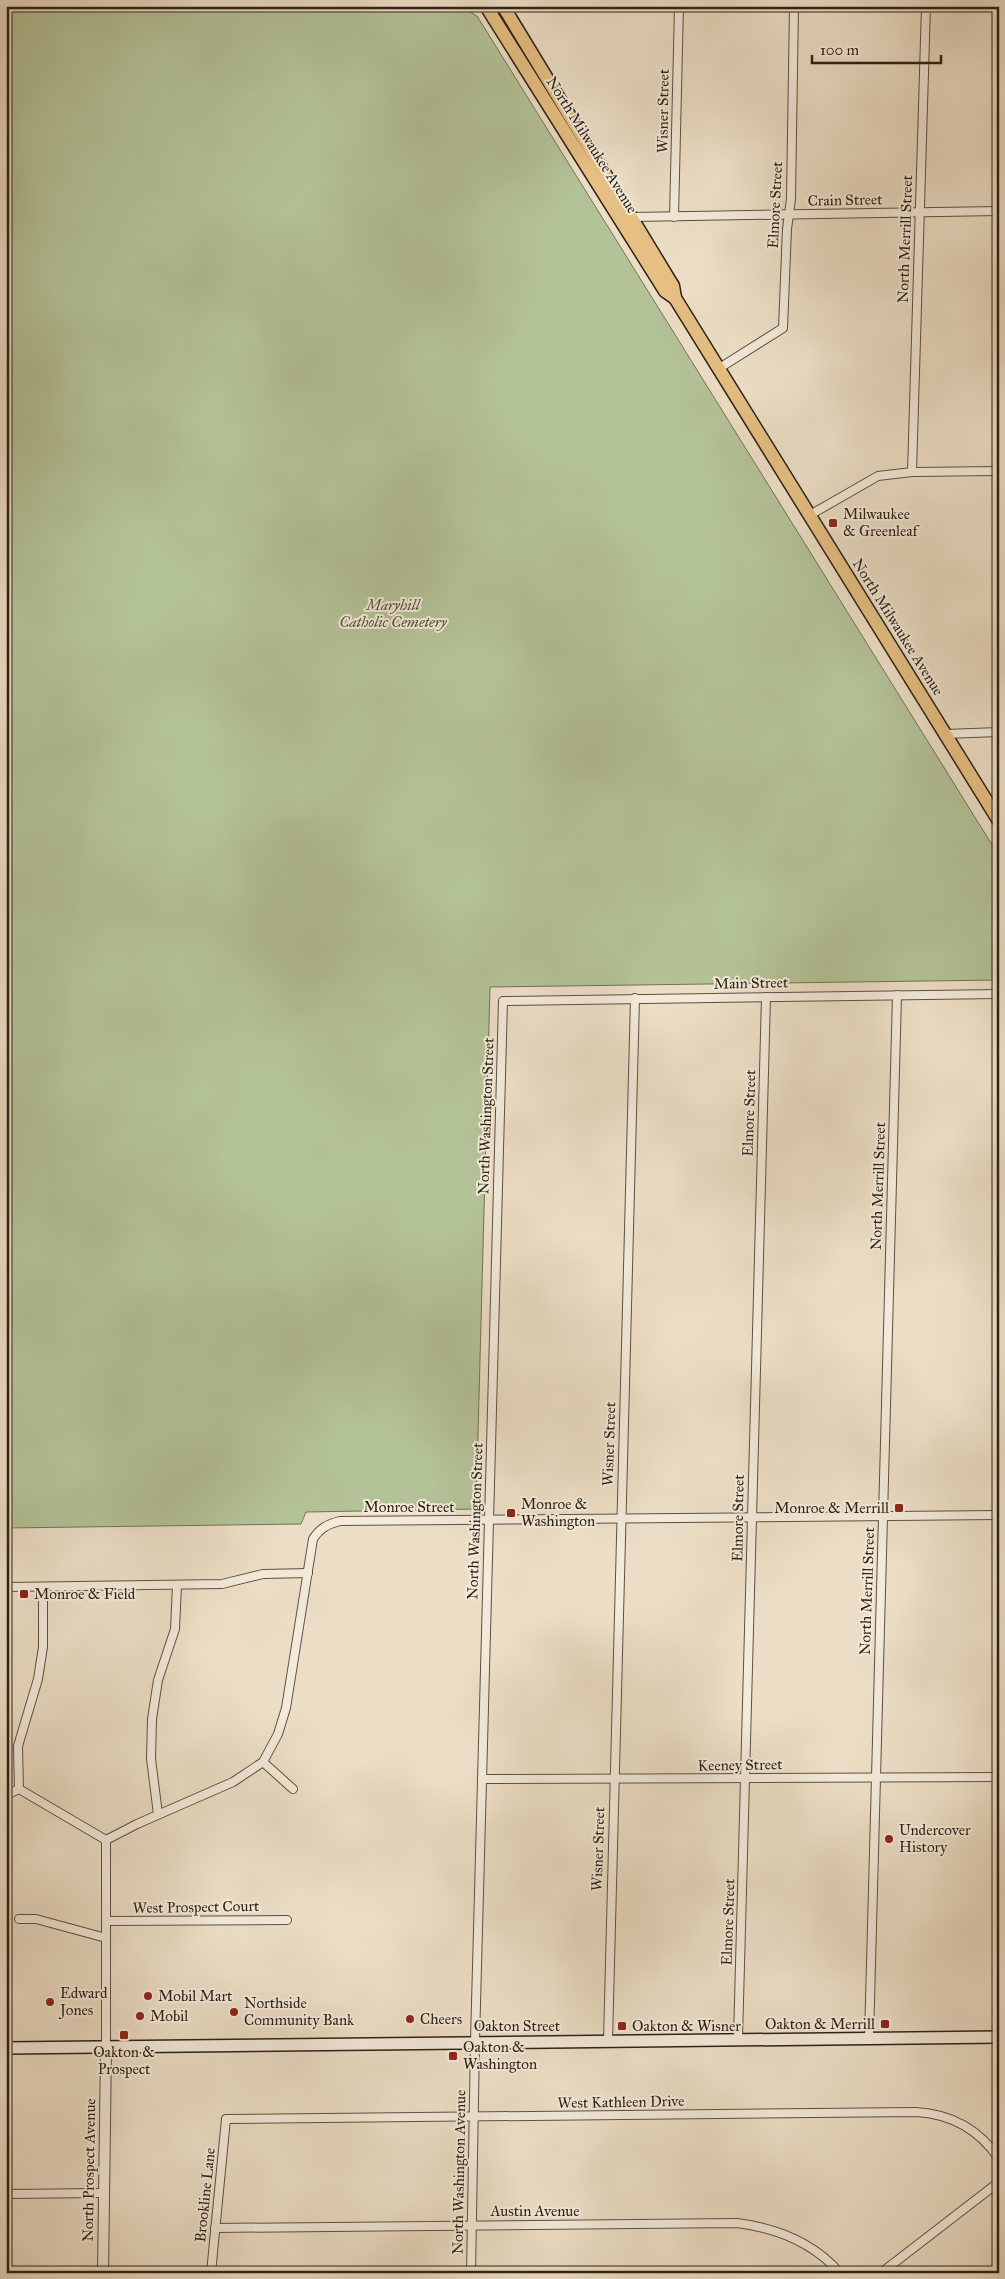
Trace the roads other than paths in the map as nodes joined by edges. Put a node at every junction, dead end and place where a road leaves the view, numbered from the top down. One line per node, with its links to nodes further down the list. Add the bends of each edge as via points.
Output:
1 (486, 6): 11 (main road, North Milwaukee Avenue, via 665,291)
2 (503, 6): 10 (main road, North Milwaukee Avenue)
3 (679, 6): 9 (street, Wisner Street)
4 (794, 6): 8 (street, Elmore Street)
5 (926, 6): 7 (street, North Merrill Street)
6 (999, 211): 7 (street, Crain Street)
7 (920, 212): 8 (street, Crain Street); 14 (street, North Merrill Street)
8 (789, 214): 9 (street, Crain Street); 12 (street, Elmore Street, via 783,328)
9 (674, 216): 10 (street, Crain Street)
10 (632, 217): 11 (main road, North Milwaukee Avenue, via 673,286)
11 (675, 298): 12 (main road, North Milwaukee Avenue)
12 (718, 368): 15 (main road, North Milwaukee Avenue)
13 (999, 471): 14 (street)
14 (912, 472): 15 (street, via 872,478)
15 (810, 516): 17 (main road, North Milwaukee Avenue)
16 (999, 732): 17 (street)
17 (945, 734): 18 (main road, North Milwaukee Avenue)
18 (999, 821)
19 (999, 994): 20 (street, Main Street)
20 (896, 995): 21 (street, Main Street); 25 (street, North Merrill Street)
21 (766, 997): 22 (street, Main Street); 26 (street, Elmore Street)
22 (635, 998): 23 (street, Main Street); 28 (street, Wisner Street)
23 (503, 1001): 27 (street, North Washington Street)
24 (999, 1515): 25 (street, Monroe Street)
25 (883, 1516): 26 (street, Monroe Street); 34 (street, North Merrill Street)
26 (751, 1518): 28 (street, Monroe Street); 36 (street, Elmore Street)
27 (488, 1520): 28 (street, Monroe Street); 29 (street, Monroe Street, via 340,1521 330,1524 313,1539); 37 (street, North Washington Street)
28 (620, 1520): 38 (street, Wisner Street)
29 (308, 1573): 30 (street, via 272,1573 222,1584); 33 (street, via 286,1708 278,1734)
30 (177, 1586): 32 (street); 42 (street, via 175,1629 156,1689 151,1728 151,1759)
31 (6, 1587): 32 (street)
32 (43, 1587): 39 (street, via 43,1647 38,1679 18,1746)
33 (263, 1762): 40 (street); 42 (street, via 233,1782)
34 (876, 1777): 35 (street, Keeney Street); 36 (street, Keeney Street); 49 (street, North Merrill Street)
35 (999, 1777)
36 (745, 1779): 38 (street, Keeney Street); 50 (street, Elmore Street)
37 (482, 1780): 38 (street, Keeney Street); 52 (street, North Washington Street)
38 (614, 1780): 51 (street, Wisner Street)
39 (19, 1789): 41 (street); 43 (street)
40 (293, 1789)
41 (6, 1795)
42 (158, 1814): 43 (street)
43 (106, 1840): 46 (street, North Prospect Avenue)
44 (19, 1919): 47 (street, via 36,1919)
45 (287, 1920): 46 (street, West Prospect Court)
46 (106, 1921): 47 (street, North Prospect Avenue)
47 (106, 1938): 53 (street, North Prospect Avenue)
48 (999, 2037): 49 (main road, Oakton Street)
49 (869, 2038): 50 (main road, Oakton Street)
50 (738, 2039): 51 (main road, Oakton Street)
51 (608, 2040): 52 (main road, Oakton Street)
52 (475, 2042): 53 (main road, Oakton Street); 55 (street, North Washington Avenue)
53 (106, 2046): 54 (main road, Oakton Street); 59 (street, North Prospect Avenue)
54 (6, 2048)
55 (473, 2118): 56 (street, West Kathleen Drive); 57 (street, West Kathleen Drive, via 932,2113 960,2122 974,2131); 61 (street, North Washington Avenue)
56 (226, 2119): 62 (street, Brookline Lane)
57 (999, 2159)
58 (999, 2182): 67 (street)
59 (104, 2193): 60 (street); 63 (street, North Prospect Avenue)
60 (6, 2194)
61 (472, 2225): 62 (street, Austin Avenue); 65 (street, North Washington Avenue); 66 (street, Austin Avenue, via 737,2223 761,2226 804,2243)
62 (215, 2228): 64 (street, Brookline Lane)
63 (103, 2273)
64 (211, 2273)
65 (471, 2273)
66 (840, 2273)
67 (881, 2273)

